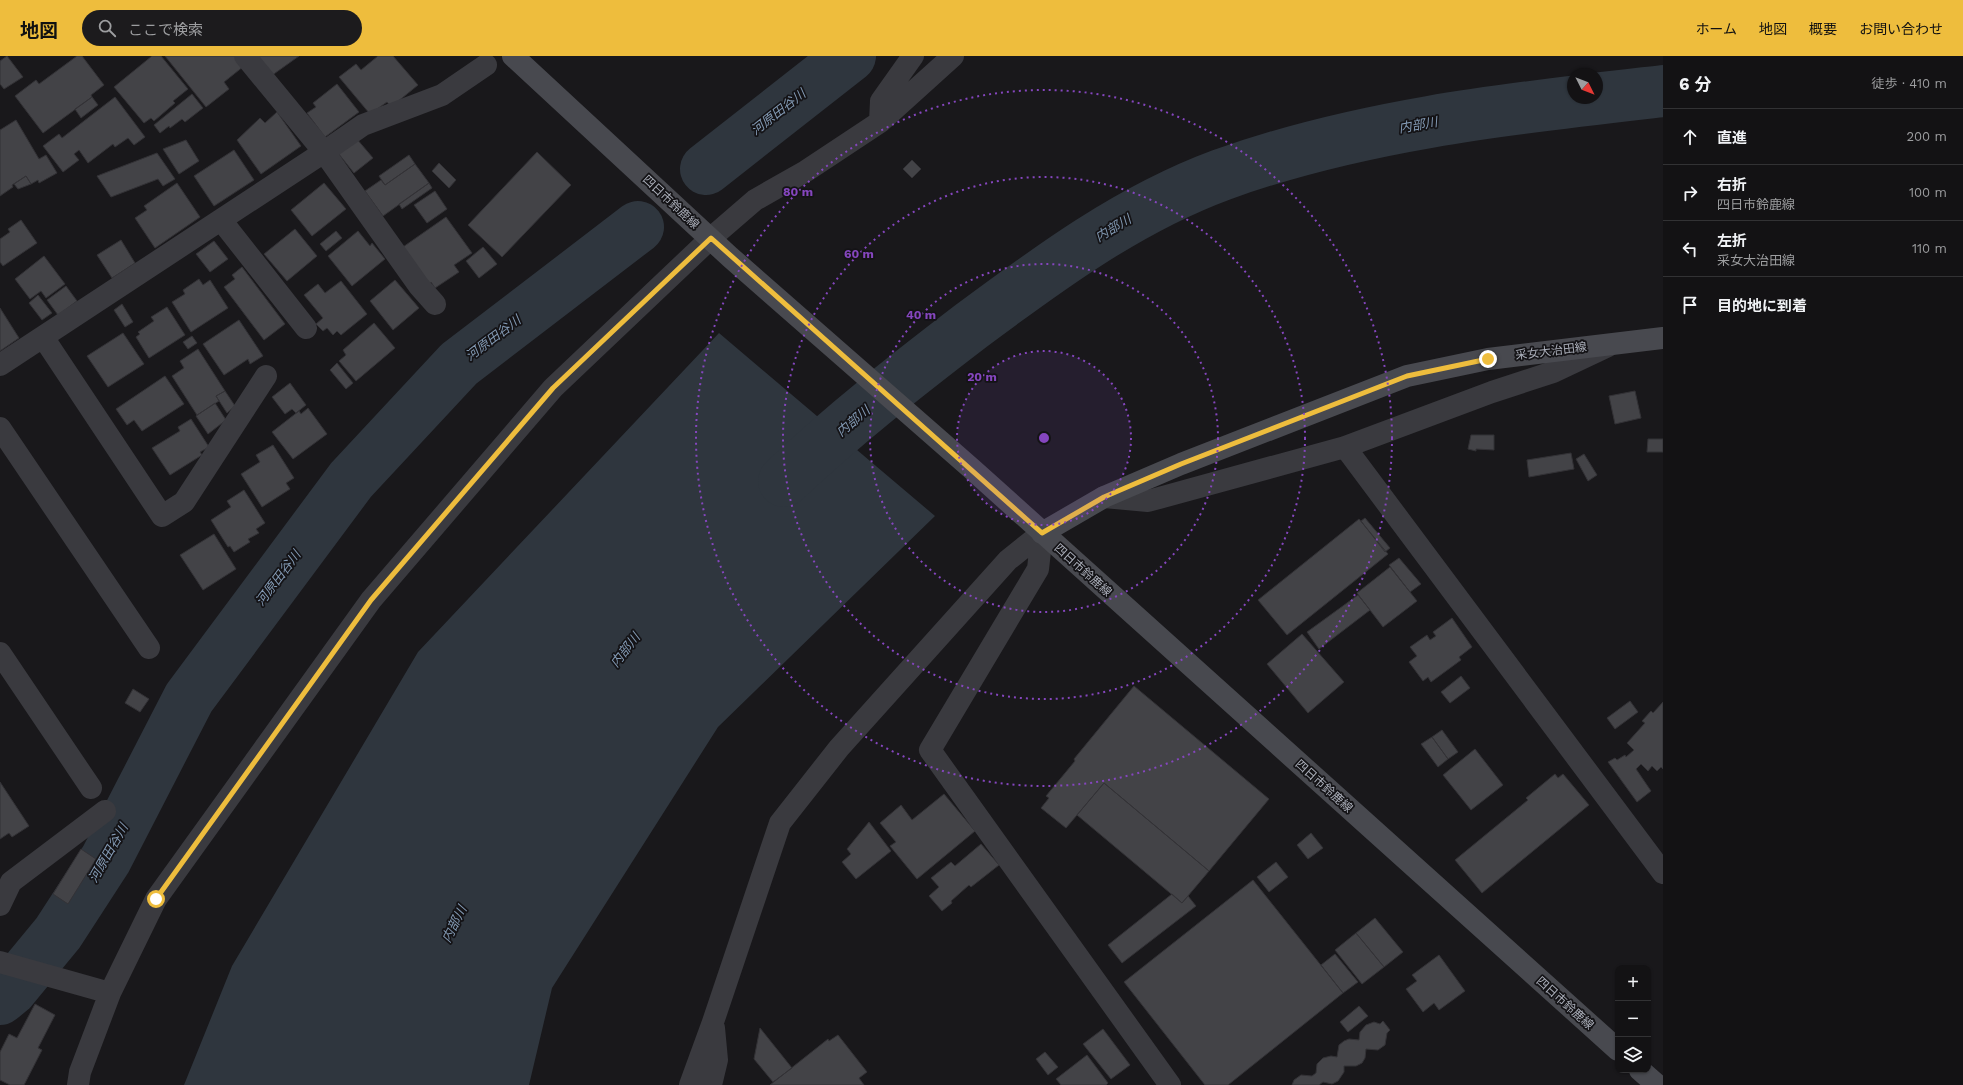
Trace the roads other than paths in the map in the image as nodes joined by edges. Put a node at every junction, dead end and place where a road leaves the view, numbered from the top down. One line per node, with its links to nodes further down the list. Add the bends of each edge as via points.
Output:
1 (245, 56): 7 (street)
2 (513, 56): 9 (main road, 四日市鈴鹿線)
3 (913, 56): 6 (street, via 881,100)
4 (953, 56): 6 (street)
5 (486, 65): 7 (street, via 442,95 363,125)
6 (880, 122): 9 (street, via 806,171 755,200)
7 (324, 152): 8 (street); 10 (street, via 419,286)
8 (221, 220): 11 (street); 12 (street)
9 (711, 238): 20 (main road, 四日市鈴鹿線); 28 (street, via 553,388 371,600 156,899)
10 (435, 304)
11 (306, 328)
12 (42, 337): 15 (street); 16 (street, via 162,516 184,502)
13 (1663, 338): 14 (main road, 采女大治田線)
14 (1616, 342): 18 (street, via 1553,372); 19 (main road, 采女大治田線, via 1488,359 1407,376 1181,464)
15 (0, 365)
16 (266, 376)
17 (0, 428): 21 (street)
18 (1345, 447): 19 (street, via 1148,501); 25 (street)
19 (1104, 497): 20 (main road, 采女大治田線)
20 (1042, 533): 29 (street, via 1008,560 839,748 780,823); 30 (main road, 四日市鈴鹿線); 35 (street, via 1038,569 930,750)
21 (149, 648)
22 (0, 653): 23 (street)
23 (91, 788)
24 (105, 811): 26 (street, via 11,882)
25 (1663, 873)
26 (0, 905)
27 (9, 964): 28 (street)
28 (110, 993): 32 (street, via 80,1072)
29 (713, 1022): 33 (street); 34 (street, via 717,1060)
30 (1615, 1047)
31 (1643, 1073): 36 (main road)
32 (78, 1085)
33 (690, 1085)
34 (711, 1085)
35 (1170, 1085)
36 (1656, 1085)

